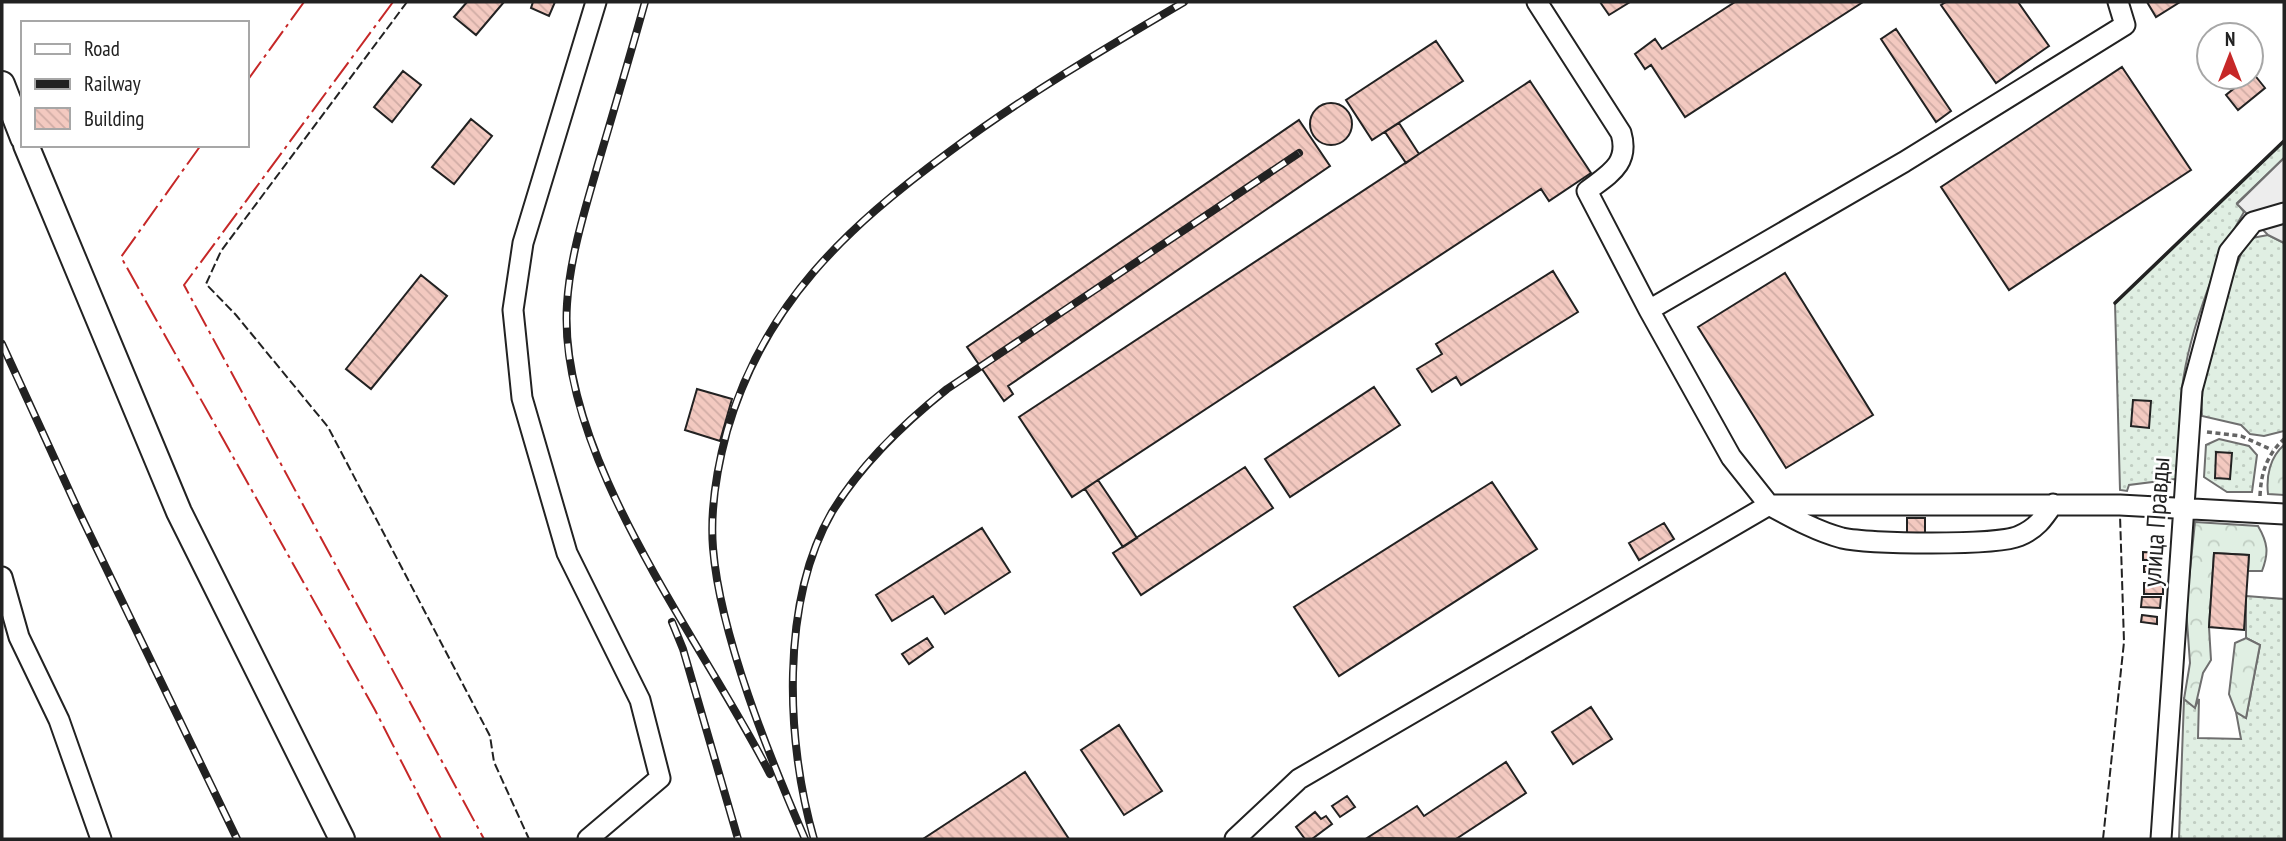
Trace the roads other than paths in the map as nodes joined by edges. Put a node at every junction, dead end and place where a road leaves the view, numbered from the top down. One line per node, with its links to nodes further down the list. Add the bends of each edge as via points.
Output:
1 (596, 2): 17 (street, via 523,243 513,310 522,398 567,553 640,700 660,778)
2 (1537, 2): 8 (street, via 1620,133 1621,163 1587,191)
3 (2118, 2): 8 (street, via 2124,25 1904,162)
4 (2, 84): 5 (main road)
5 (21, 133)
6 (27, 147): 16 (main road, via 174,501)
7 (2284, 213): 11 (street, улица Правды, via 2253,222 2229,252 2192,390)
8 (1649, 310): 10 (street, via 1731,457)
9 (2053, 504): 10 (street); 10 (street, via 2037,528 2015,538 1978,541 1845,539 1809,527); 11 (street)
10 (1769, 505): 18 (street, via 1299,779)
11 (2184, 507): 12 (street); 19 (street, улица Правды)
12 (2284, 514)
13 (2, 578): 14 (street)
14 (10, 638): 15 (street, via 59,720)
15 (101, 839)
16 (342, 839)
17 (588, 839)
18 (1235, 839)
19 (2161, 839)

